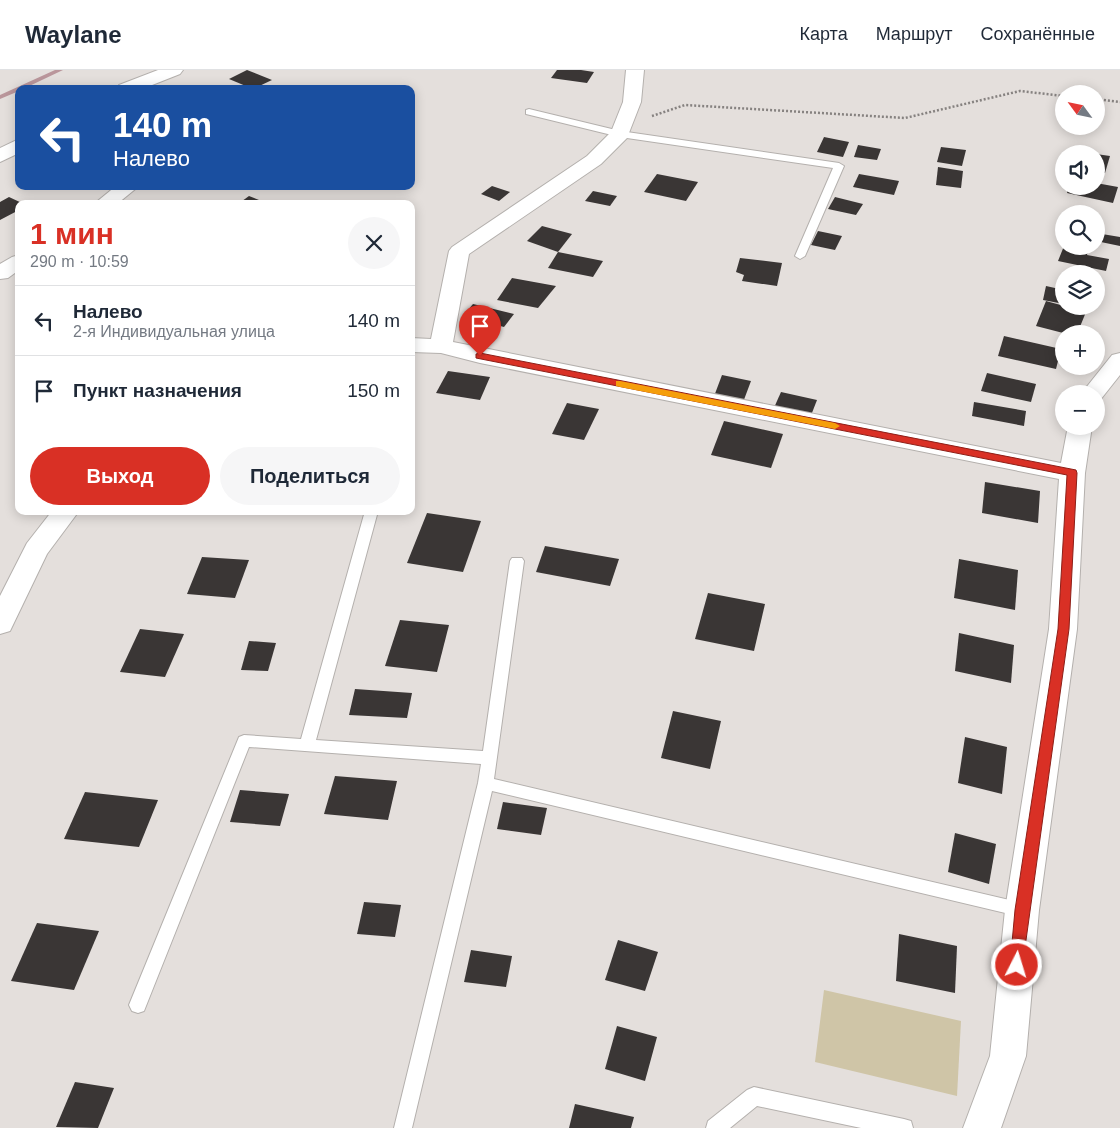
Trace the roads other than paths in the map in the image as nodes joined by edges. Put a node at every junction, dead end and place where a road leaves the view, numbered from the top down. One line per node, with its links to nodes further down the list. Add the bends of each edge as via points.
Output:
1 (174, 70): 3 (street)
2 (635, 70): 5 (street, via 632,102)
3 (135, 85)
4 (529, 112): 5 (lane)
5 (622, 130): 10 (lane, via 839,166); 14 (street, via 594,160 459,251)
6 (15, 147): 7 (street)
7 (0, 156)
8 (123, 190): 9 (street)
9 (110, 200)
10 (800, 256)
11 (15, 264): 12 (street)
12 (0, 273)
13 (415, 345): 14 (street)
14 (440, 346): 18 (street)
15 (1120, 360): 16 (street)
16 (1100, 385)
17 (1078, 435): 18 (street)
18 (1072, 473): 26 (street, via 1063,629)
19 (63, 515): 22 (street, via 36,550)
20 (371, 515): 23 (lane)
21 (517, 561): 24 (lane)
22 (0, 624)
23 (307, 745): 24 (lane); 27 (lane, via 244,740)
24 (490, 758): 25 (lane)
25 (486, 783): 26 (lane); 28 (lane)
26 (1022, 910): 31 (street, via 1008,1056)
27 (138, 1005)
28 (403, 1128)
29 (715, 1128): 30 (lane, via 754,1096)
30 (904, 1128)
31 (982, 1128)

